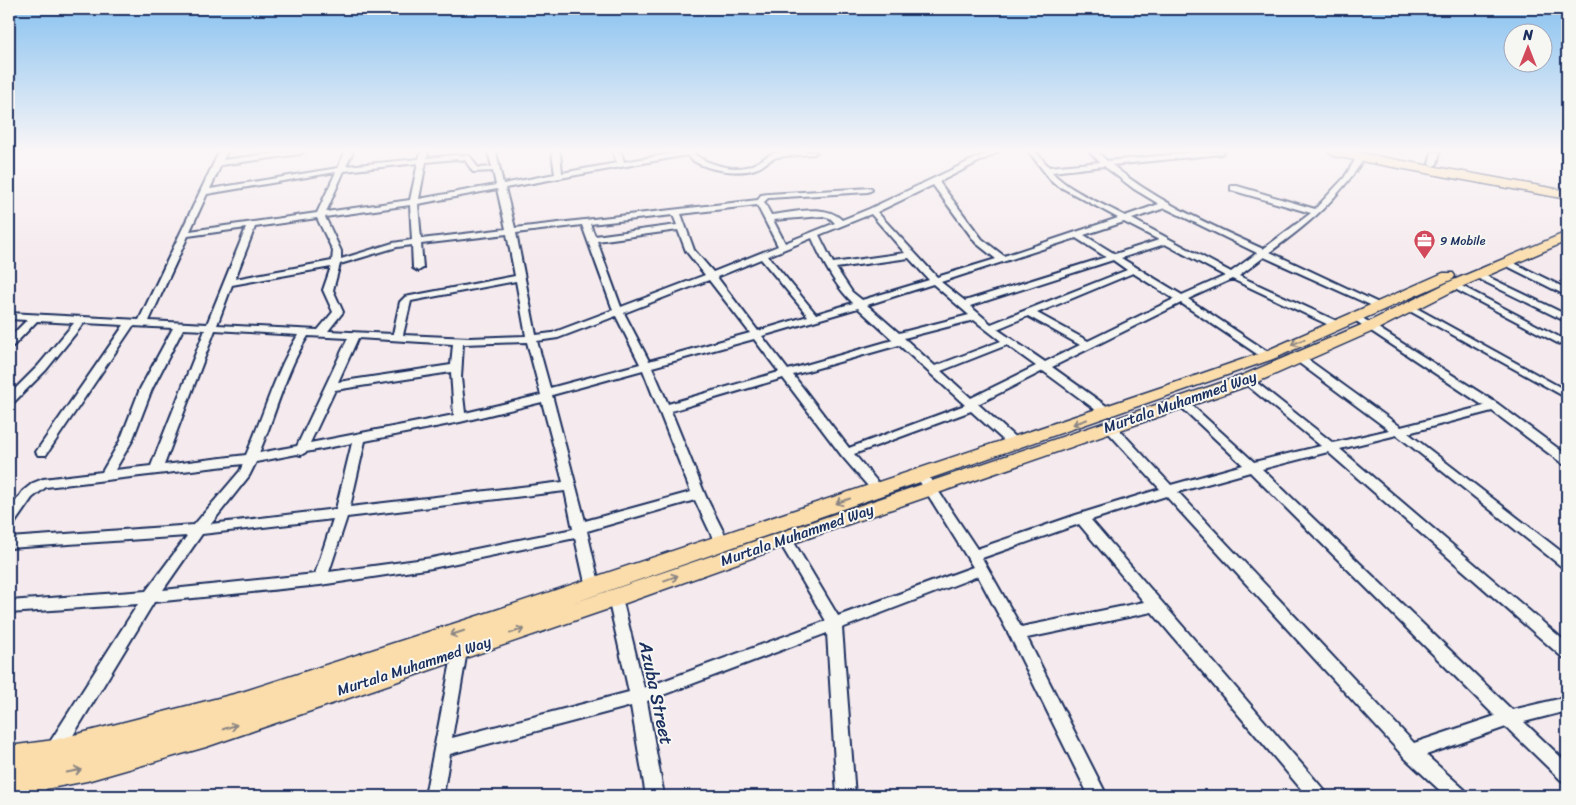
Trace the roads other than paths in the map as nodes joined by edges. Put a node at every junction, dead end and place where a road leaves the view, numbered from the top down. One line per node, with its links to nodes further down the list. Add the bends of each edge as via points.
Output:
1 (219, 190): 14 (street)
2 (333, 190): 22 (street)
3 (417, 190): 16 (street)
4 (485, 190): 16 (street)
5 (501, 190): 30 (street)
6 (868, 190): 17 (street, via 768,196)
7 (919, 190): 20 (street)
8 (941, 190): 43 (street, via 974,235)
9 (1070, 190): 24 (street)
10 (1142, 190): 18 (street)
11 (1239, 190): 21 (street)
12 (1337, 190): 21 (street)
13 (1546, 190): 15 (highway)
14 (204, 192): 31 (street)
15 (1567, 193)
16 (414, 202): 22 (street); 37 (street)
17 (760, 202): 19 (street); 23 (street)
18 (1165, 205): 24 (street); 39 (street)
19 (676, 210): 25 (street); 29 (street)
20 (872, 211): 27 (street); 41 (street)
21 (1317, 212): 39 (street)
22 (320, 215): 26 (street); 44 (street, via 334,241)
23 (769, 218): 27 (street, via 824,214 833,216); 38 (street)
24 (1124, 220): 33 (street); 36 (street)
25 (585, 221): 30 (street); 35 (street)
26 (251, 224): 31 (street); 54 (street)
27 (841, 224): 32 (street)
28 (1567, 224): 60 (main road, Murtala Muhammed Way)
29 (681, 227): 35 (street); 49 (street, via 690,251)
30 (510, 231): 37 (street); 52 (street)
31 (184, 234): 71 (street)
32 (814, 234): 38 (street); 46 (street)
33 (1076, 234): 42 (street); 43 (street)
34 (1567, 236): 45 (main road, Murtala Muhammed Way)
35 (591, 239): 62 (street)
36 (1165, 241): 42 (street); 50 (street)
37 (417, 242): 44 (street); 47 (street)
38 (783, 247): 40 (street)
39 (1263, 253): 50 (street); 60 (street)
40 (763, 255): 49 (street); 67 (street)
41 (910, 255): 46 (street); 53 (street)
42 (1114, 256): 48 (street); 59 (street)
43 (1003, 260): 53 (street)
44 (336, 263): 54 (street); 77 (street, via 328,290 338,312)
45 (1508, 263): 51 (main road, Murtala Muhammed Way); 56 (street)
46 (830, 266): 58 (street)
47 (418, 268)
48 (1134, 270): 57 (street); 63 (street)
49 (711, 276): 62 (street); 79 (street)
50 (1232, 276): 57 (street); 73 (street)
51 (1478, 276): 55 (main road, Murtala Muhammed Way); 69 (street)
52 (519, 278): 80 (street, via 408,299); 82 (street)
53 (936, 282): 58 (street); 59 (street)
54 (228, 283): 74 (street)
55 (1454, 285): 61 (main road, Murtala Muhammed Way); 86 (street)
56 (1567, 293)
57 (1181, 299): 87 (street); 88 (street)
58 (860, 305): 67 (street); 81 (street)
59 (963, 305): 65 (street)
60 (1380, 306): 70 (main road, Murtala Muhammed Way)
61 (1410, 308): 70 (main road, Murtala Muhammed Way); 98 (street)
62 (618, 311): 82 (street, via 554,336); 90 (street)
63 (1030, 313): 75 (street); 87 (street)
64 (9, 316): 66 (street)
65 (977, 316): 75 (street); 81 (street)
66 (35, 317): 68 (street); 85 (street)
67 (814, 318): 79 (street)
68 (82, 320): 71 (street); 99 (street)
69 (1567, 320)
70 (1364, 321): 73 (main road, Murtala Muhammed Way); 89 (main road, Murtala Muhammed Way); 102 (street)
71 (137, 323): 72 (street); 111 (street)
72 (180, 325): 74 (street); 117 (street)
73 (1337, 325): 88 (main road, Murtala Muhammed Way, one-way to 88)
74 (210, 327): 76 (street); 116 (street)
75 (990, 328): 84 (street)
76 (305, 332): 77 (street); 113 (street, via 292,353)
77 (321, 333): 78 (street)
78 (354, 335): 80 (street); 96 (street)
79 (756, 335): 90 (street); 94 (street)
80 (398, 337): 83 (street)
81 (898, 339): 93 (street); 94 (street)
82 (532, 340): 83 (street); 97 (street)
83 (458, 341): 92 (street)
84 (1009, 341): 91 (street); 93 (street)
85 (9, 344)
86 (1567, 344)
87 (1088, 345): 91 (street)
88 (1267, 356): 105 (main road, Murtala Muhammed Way)
89 (1299, 358): 95 (main road, Murtala Muhammed Way); 106 (street)
90 (646, 367): 97 (street); 103 (street)
91 (1044, 367): 101 (street); 105 (street)
92 (456, 368): 96 (street); 104 (street)
93 (932, 371): 101 (street)
94 (785, 373): 103 (street); 112 (street)
95 (1247, 380): 100 (main road, Murtala Muhammed Way); 109 (street)
96 (330, 387): 110 (street)
97 (546, 395): 104 (street); 119 (street)
98 (1567, 395)
99 (9, 402)
100 (1182, 402): 105 (main road, Murtala Muhammed Way); 115 (street)
101 (972, 405): 108 (street); 112 (street)
102 (1494, 407): 106 (street); 114 (street)
103 (664, 409): 122 (street)
104 (460, 418): 107 (street)
105 (1109, 420): 108 (main road, Murtala Muhammed Way, one-way to 108); 118 (main road, Murtala Muhammed Way); 121 (street)
106 (1400, 432): 109 (street); 132 (street)
107 (359, 439): 110 (street); 123 (street)
108 (1015, 444): 118 (main road, Murtala Muhammed Way)
109 (1331, 448): 115 (street); 143 (street)
110 (301, 451): 113 (street)
111 (42, 452)
112 (846, 453): 120 (street)
113 (251, 459): 116 (street); 126 (street, via 236,487)
114 (1567, 461)
115 (1255, 466): 121 (street); 146 (street)
116 (156, 469): 117 (street)
117 (106, 475): 125 (street, via 43,483 33,488)
118 (926, 482): 120 (main road, Murtala Muhammed Way); 128 (main road, Murtala Muhammed Way); 131 (street)
119 (570, 486): 123 (street); 127 (street)
120 (877, 489): 130 (main road, Murtala Muhammed Way, one-way to 130)
121 (1168, 491): 124 (street); 149 (street)
122 (699, 494): 127 (street); 130 (street)
123 (342, 512): 126 (street); 134 (street)
124 (1081, 518): 131 (street); 138 (street)
125 (9, 521)
126 (198, 530): 129 (street); 136 (street)
127 (580, 530): 134 (street, via 432,563); 135 (street)
128 (784, 538): 137 (main road, Murtala Muhammed Way, one-way to 128); 140 (street)
129 (9, 543)
130 (722, 543): 135 (main road, Murtala Muhammed Way)
131 (974, 555): 133 (street)
132 (1567, 563)
133 (982, 569): 140 (street); 141 (street)
134 (320, 579): 136 (street)
135 (593, 587): 148 (main road, Murtala Muhammed Way, one-way to 148, via 242,703)
136 (150, 597): 139 (street); 148 (street)
137 (615, 598): 142 (main road, Murtala Muhammed Way, one-way to 137); 144 (street, Azuba Street)
138 (1156, 605): 141 (street); 158 (street)
139 (9, 607)
140 (834, 623): 144 (street); 156 (street)
141 (1017, 634): 157 (street)
142 (459, 651): 147 (street); 153 (main road, Murtala Muhammed Way, one-way to 142, via 87,768 206,735)
143 (1567, 652)
144 (638, 696): 147 (street); 155 (street, Azuba Street)
145 (1567, 704): 146 (street)
146 (1508, 719): 149 (street); 151 (street)
147 (444, 748): 154 (street)
148 (54, 752): 150 (main road, Murtala Muhammed Way); 153 (street)
149 (1412, 752): 159 (street)
150 (9, 759)
151 (1567, 774)
152 (9, 782): 153 (main road, Murtala Muhammed Way)
153 (38, 787)
154 (434, 796)
155 (655, 796)
156 (846, 796)
157 (1098, 796)
158 (1318, 796)
159 (1459, 796)

